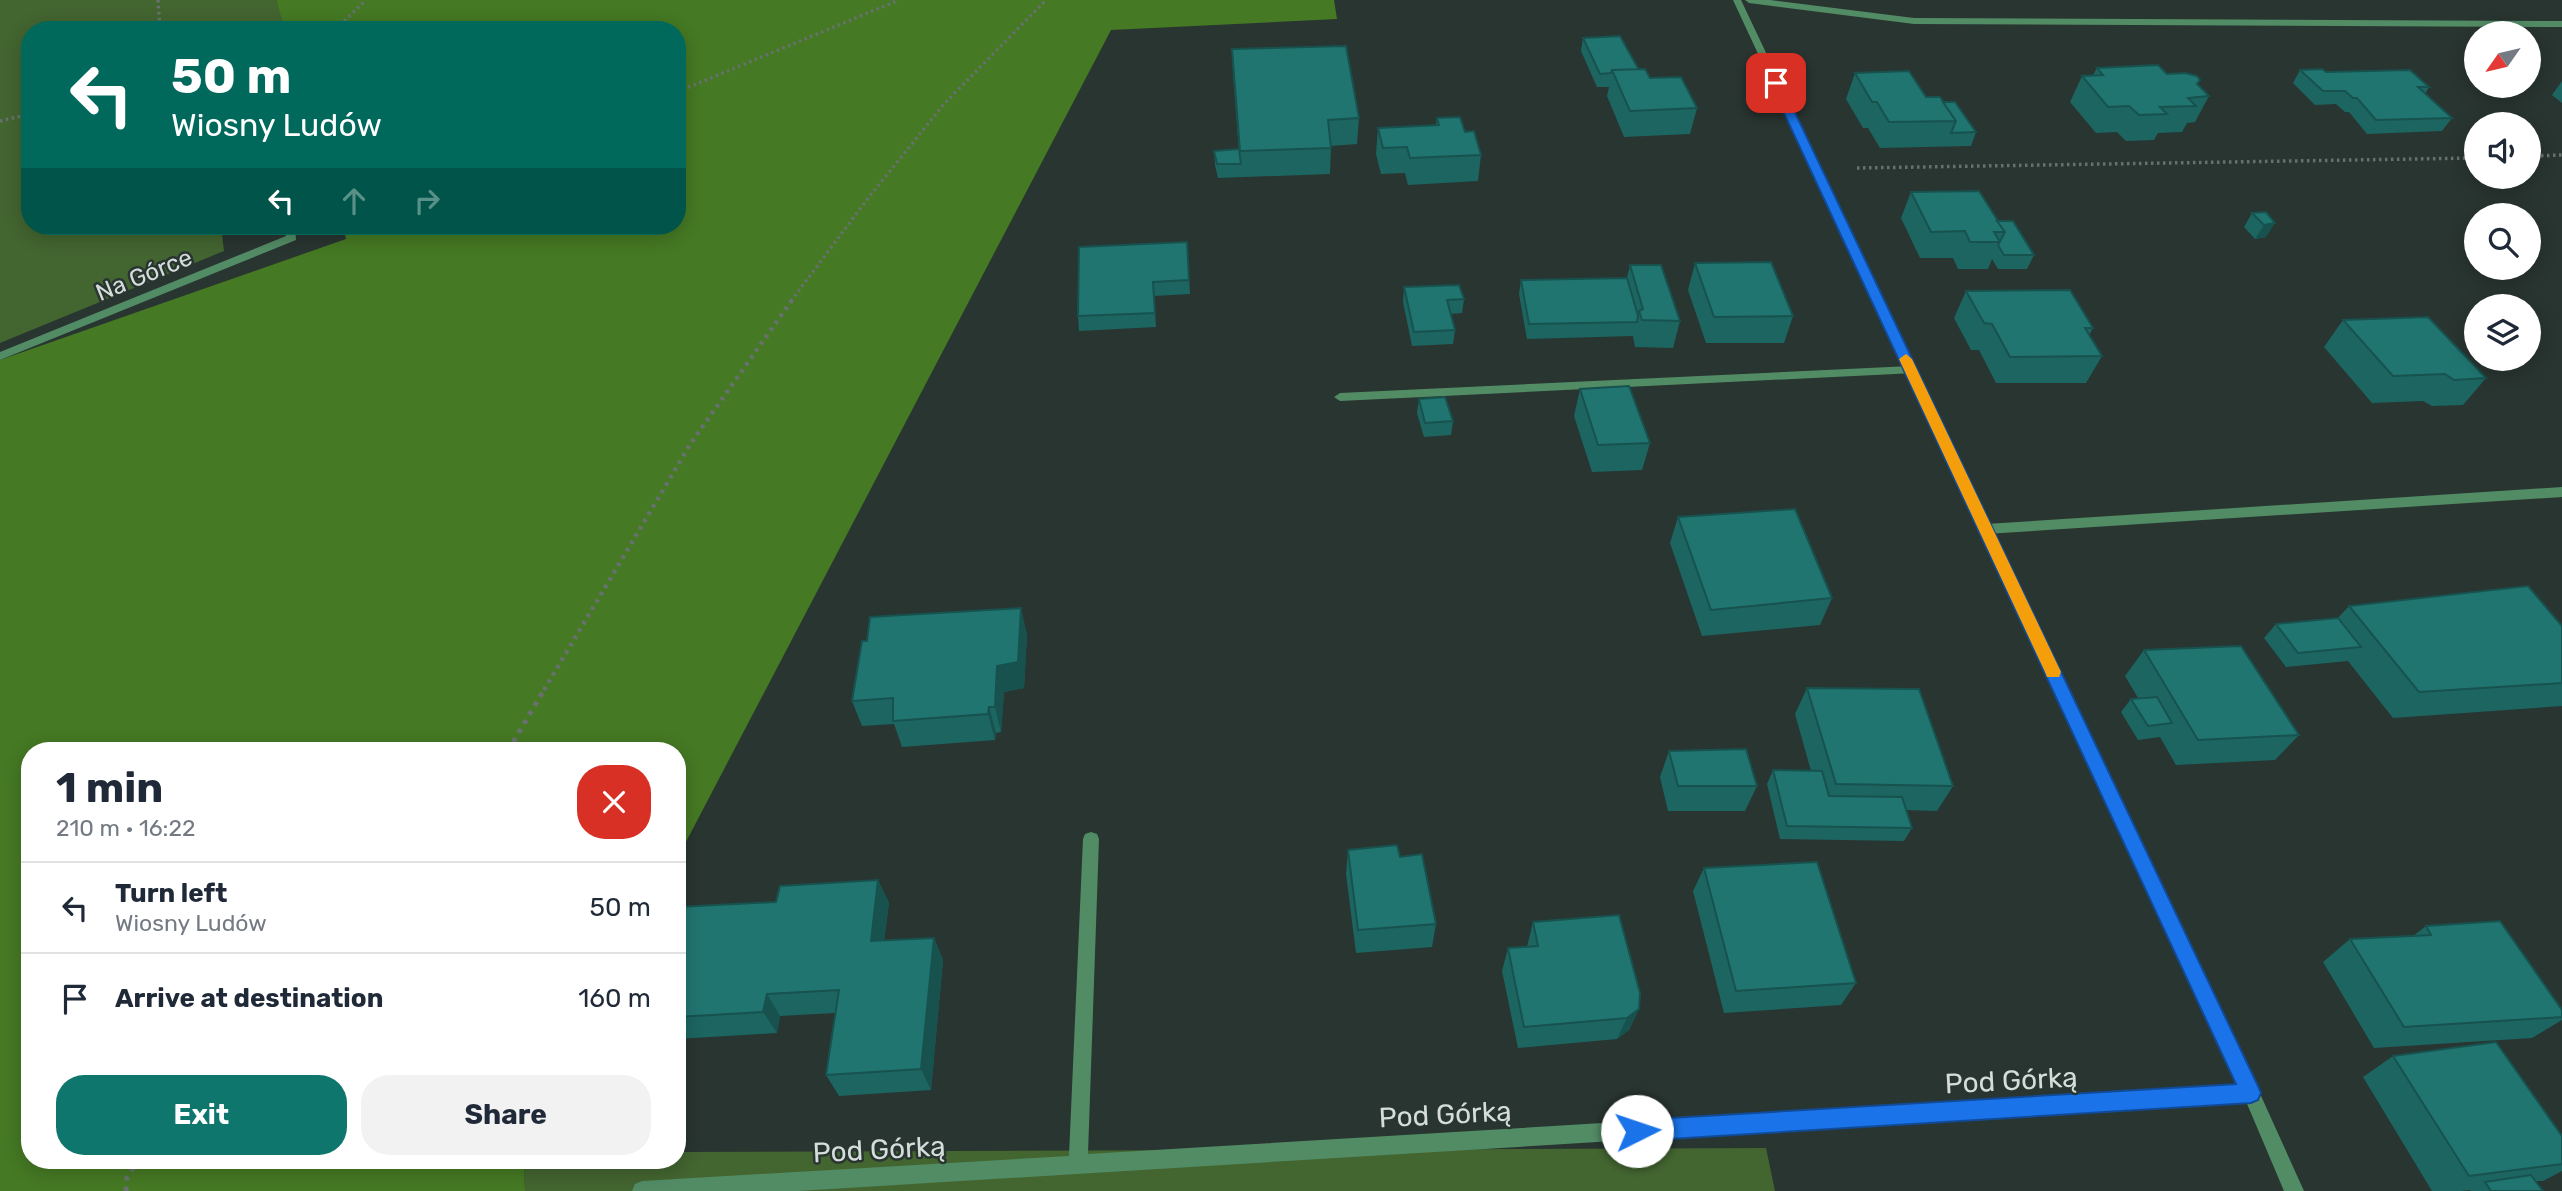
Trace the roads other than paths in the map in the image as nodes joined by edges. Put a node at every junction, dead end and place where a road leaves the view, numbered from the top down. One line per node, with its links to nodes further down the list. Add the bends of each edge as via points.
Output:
1 (1737, 0): 6 (street)
2 (1749, 0): 3 (street, via 1914,20)
3 (2562, 24)
4 (291, 235): 5 (street, Na Górce)
5 (0, 356)
6 (1911, 370): 7 (street); 9 (street)
7 (1340, 397)
8 (2562, 492): 9 (street)
9 (1986, 529): 11 (street)
10 (1091, 839): 12 (street)
11 (2251, 1093): 12 (street, Pod Górką); 14 (street)
12 (1078, 1165): 13 (street, Pod Górką)
13 (642, 1191)
14 (2294, 1191)

